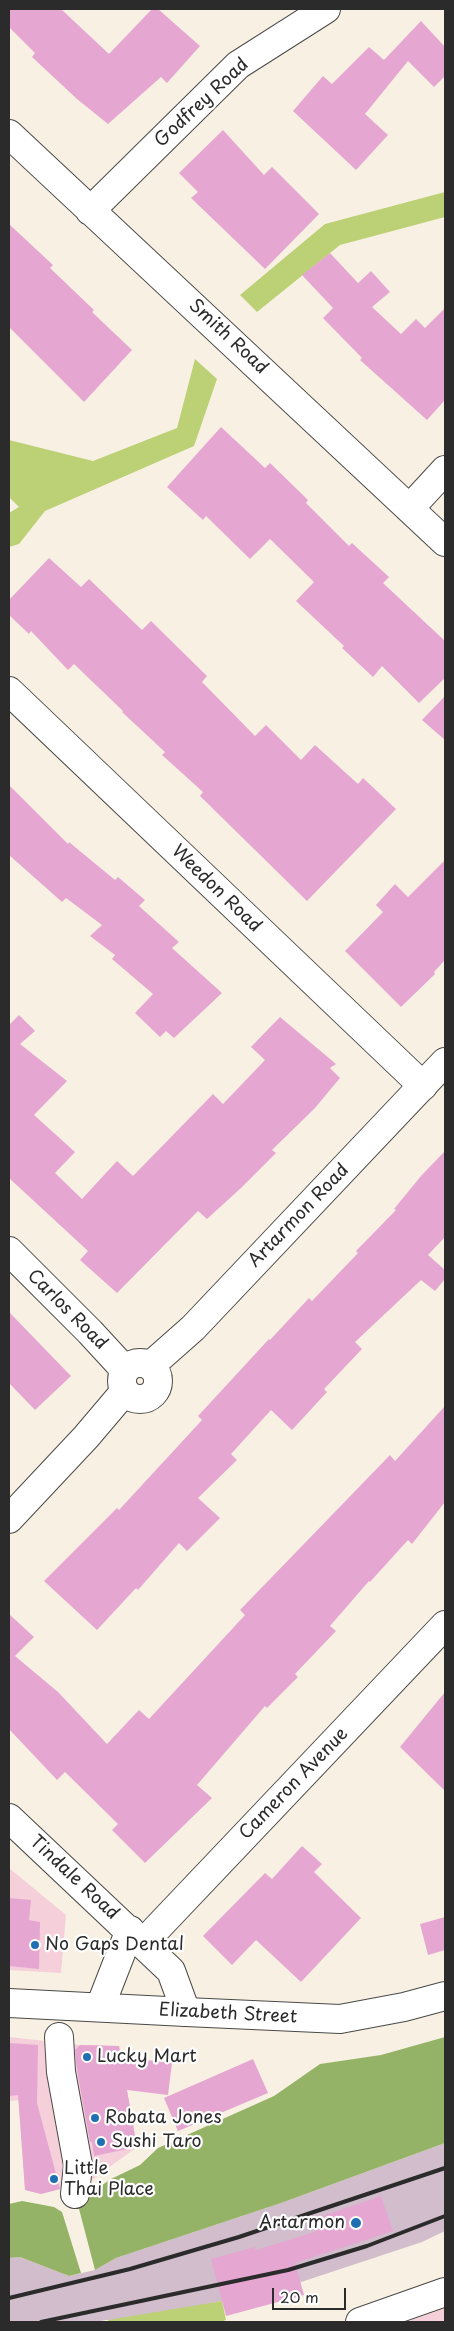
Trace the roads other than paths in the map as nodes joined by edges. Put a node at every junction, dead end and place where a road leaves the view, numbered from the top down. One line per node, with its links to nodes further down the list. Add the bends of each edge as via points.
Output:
1 (326, 9): 3 (street, Godfrey Road, via 238,65)
2 (9, 134): 3 (street, Smith Road)
3 (90, 211): 5 (street, Smith Road)
4 (445, 470): 5 (street)
5 (410, 508): 6 (street, Smith Road)
6 (445, 542)
7 (9, 691): 9 (street, Weedon Road)
8 (445, 1062): 9 (street, Artarmon Road)
9 (423, 1086): 11 (street, Artarmon Road, via 192,1328)
10 (9, 1251): 11 (street, Carlos Road)
11 (133, 1376): 12 (street, Artarmon Road, via 86,1437)
12 (9, 1520)
13 (445, 1625): 15 (street, Cameron Avenue)
14 (9, 1818): 15 (street, Tindale Road)
15 (136, 1937): 18 (street); 19 (street, Tindale Road, via 171,1971)
16 (445, 1996): 19 (street, Elizabeth Street, via 340,2020)
17 (9, 2003): 18 (street, Elizabeth Street)
18 (100, 2008): 19 (street, Elizabeth Street)
19 (186, 2012)
20 (59, 2037): 21 (street, via 61,2072 78,2165)
21 (74, 2194)
22 (445, 2292): 23 (street)
23 (360, 2322)

